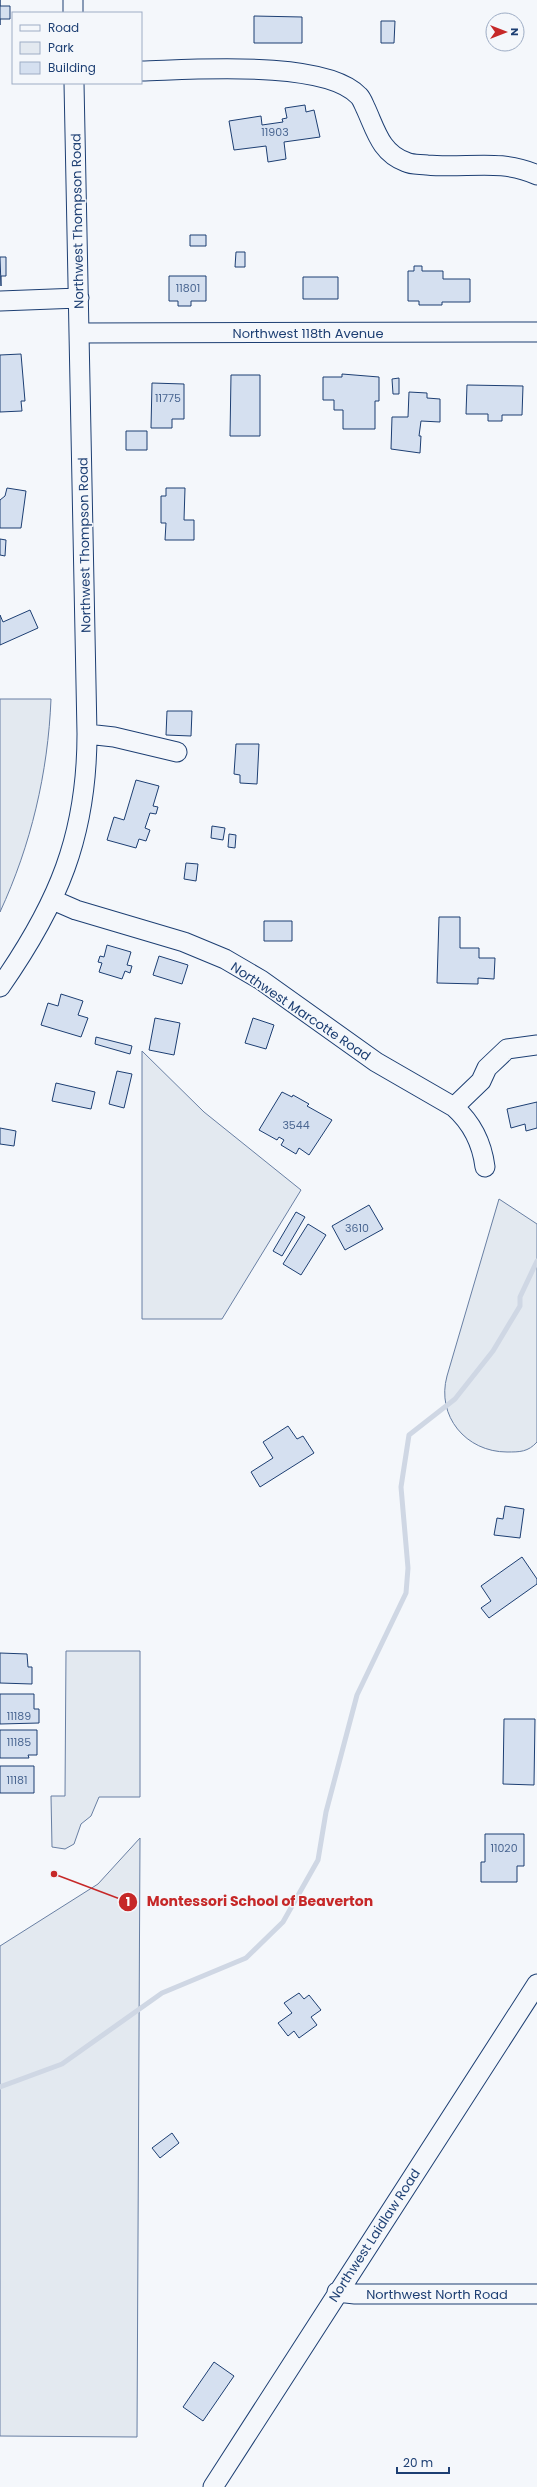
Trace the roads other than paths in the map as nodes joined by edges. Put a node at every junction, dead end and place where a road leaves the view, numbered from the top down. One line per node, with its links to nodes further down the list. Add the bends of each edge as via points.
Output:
1 (73, 0): 2 (street)
2 (73, 12)
3 (142, 71): 5 (street, via 255,69 288,71 334,81 348,86 360,97 379,141 392,155 407,163 436,166 510,165)
4 (74, 84): 6 (street, Northwest Thompson Road)
5 (537, 175)
6 (79, 298): 7 (street); 9 (street, Northwest Thompson Road)
7 (0, 301)
8 (537, 332): 9 (street, Northwest 118th Avenue)
9 (79, 333): 10 (street, Northwest Thompson Road)
10 (87, 734): 11 (street, via 114,737); 12 (street, Northwest Thompson Road, via 82,801 77,827 65,872)
11 (177, 752)
12 (54, 900): 13 (street, Northwest Thompson Road, via 26,949); 15 (street, Northwest Marcotte Road, via 76,910 184,942 225,959 261,980 376,1062)
13 (0, 987)
14 (537, 1044): 15 (street, via 507,1049)
15 (454, 1107): 16 (street, Northwest Marcotte Road, via 465,1116 474,1131)
16 (485, 1167)
17 (537, 1984): 18 (street, Northwest Laidlaw Road)
18 (337, 2292): 19 (street, Northwest North Road); 20 (street, Northwest Laidlaw Road)
19 (537, 2294)
20 (213, 2487)

